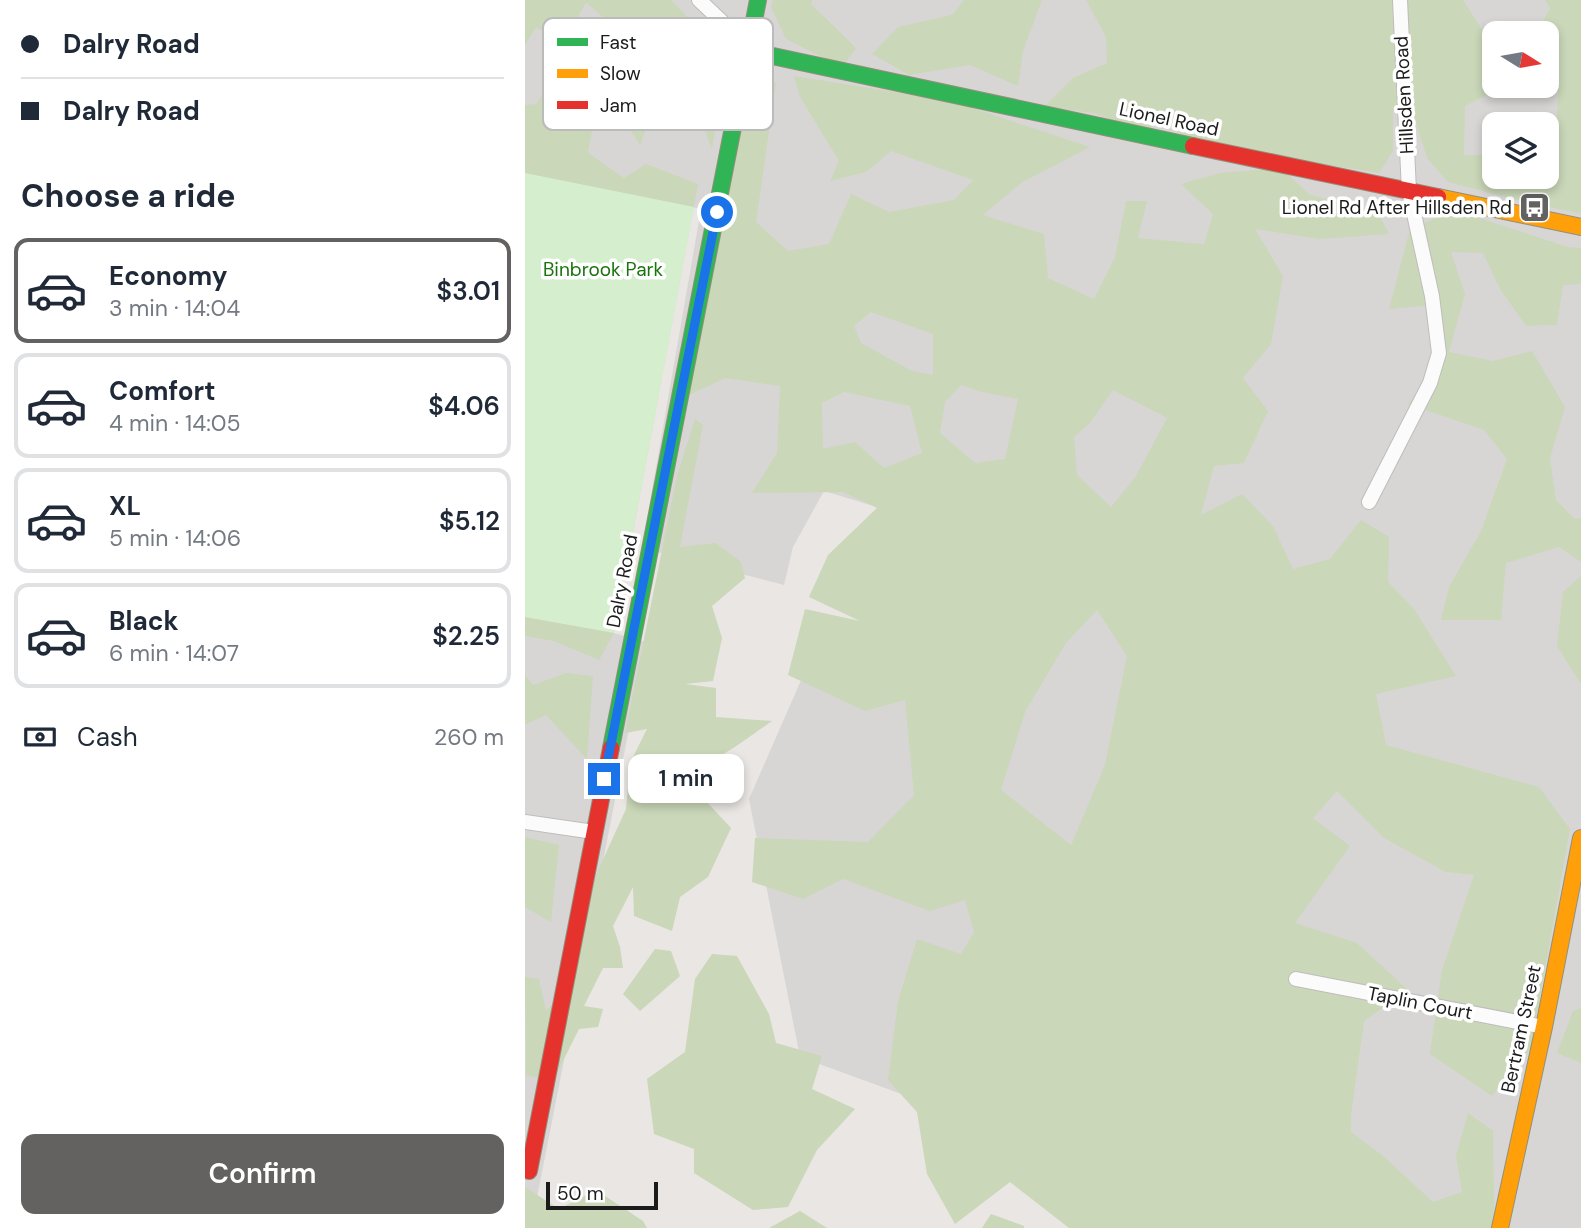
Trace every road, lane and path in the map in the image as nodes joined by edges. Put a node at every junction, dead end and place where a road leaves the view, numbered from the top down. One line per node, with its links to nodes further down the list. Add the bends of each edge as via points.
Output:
1 (699, 0): 4 (street)
2 (758, 0): 5 (street, Dalry Road)
3 (1399, 0): 8 (street, Hillsden Road)
4 (718, 18)
5 (755, 18)
6 (773, 49): 8 (street, Lionel Road, via 923,89)
7 (733, 130): 12 (street, Dalry Road)
8 (1409, 191): 9 (street, Lionel Road); 10 (street, Hillsden Road, via 1439,353 1430,383)
9 (1581, 226)
10 (1370, 502)
11 (525, 822): 12 (street)
12 (594, 832): 16 (street, Dalry Road)
13 (1581, 838): 15 (street, Bertram Street)
14 (1296, 979): 15 (street, Taplin Court)
15 (1544, 1027): 17 (street, Bertram Street)
16 (529, 1171)
17 (1500, 1228)

